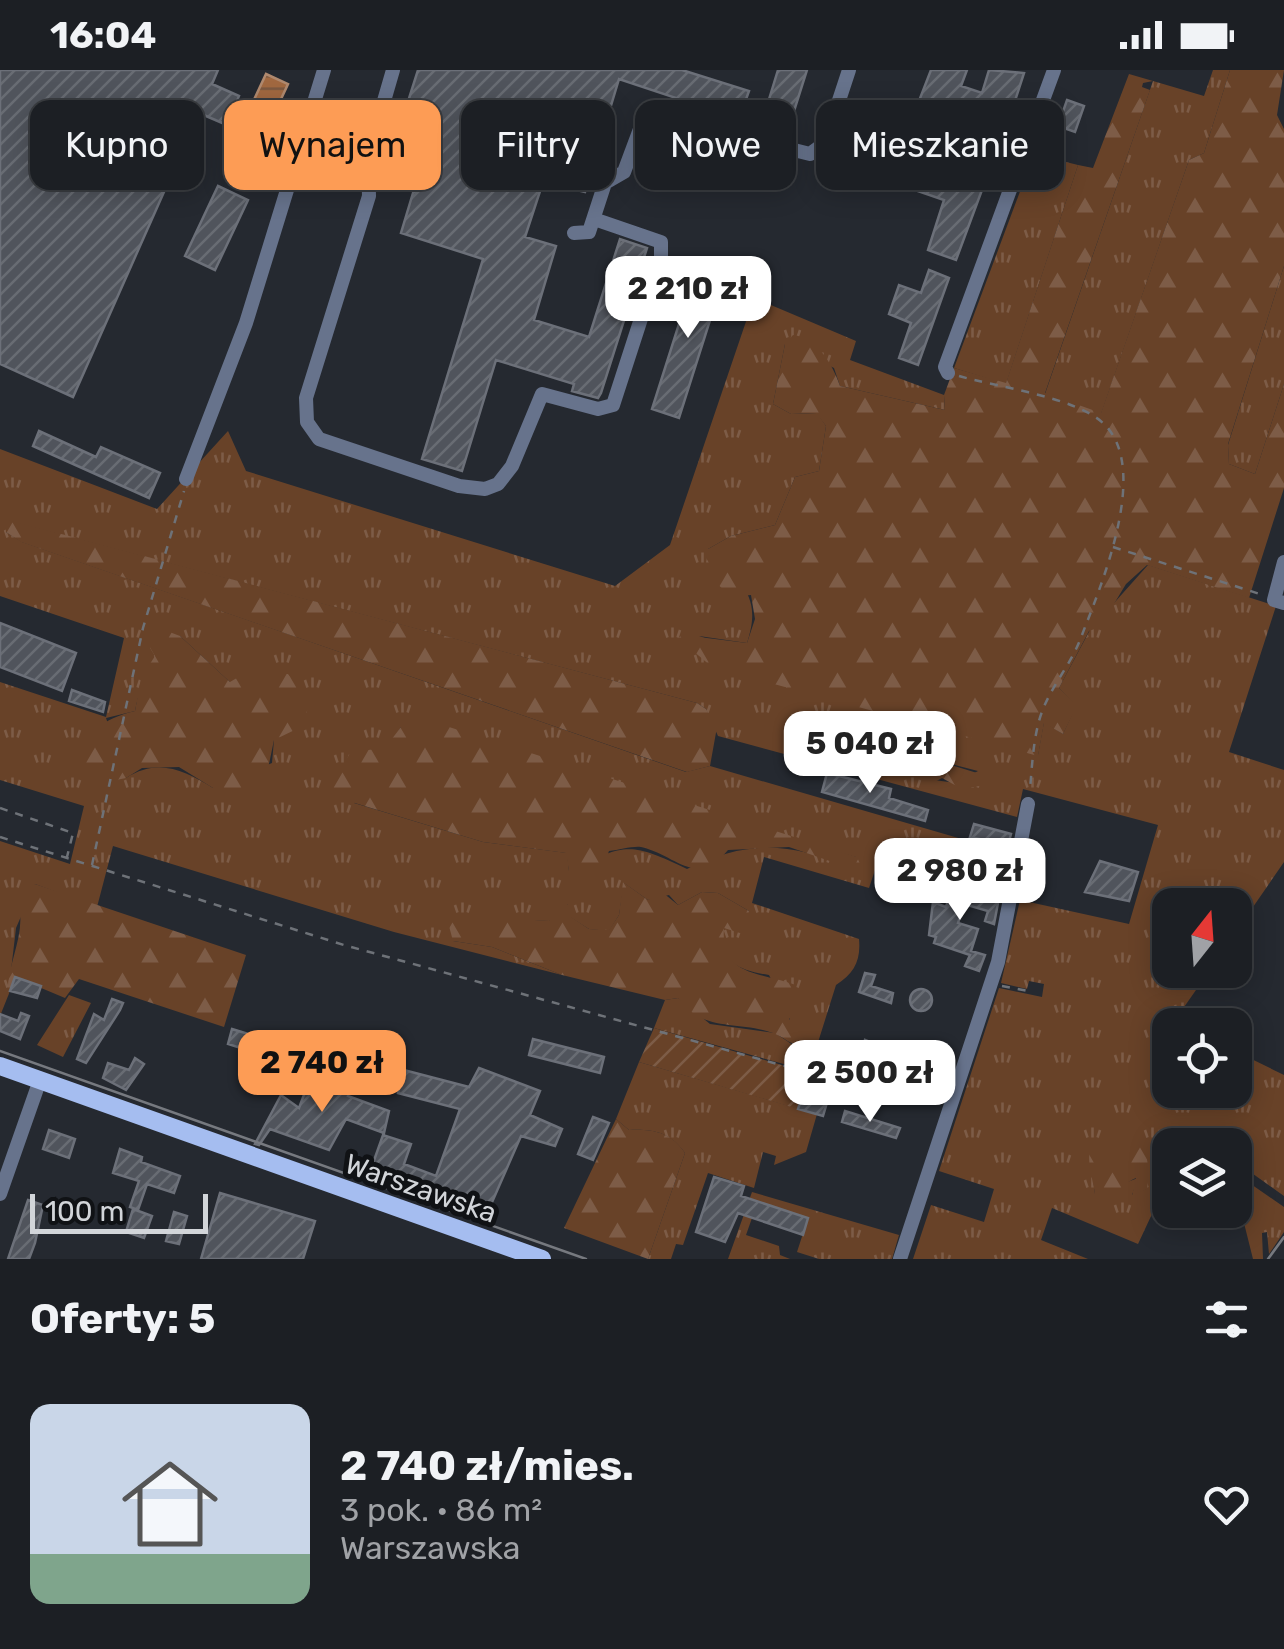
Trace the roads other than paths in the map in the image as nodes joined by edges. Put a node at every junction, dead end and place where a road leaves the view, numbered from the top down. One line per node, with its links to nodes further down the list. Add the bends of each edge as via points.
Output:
1 (324, 70): 5 (street)
2 (393, 70): 6 (street)
3 (849, 70): 9 (street, via 822,149 802,154 646,113 624,172 605,183)
4 (1054, 70): 11 (street)
5 (315, 100)
6 (384, 100)
7 (287, 190): 12 (street, via 246,323)
8 (368, 190): 9 (street, via 309,386 307,422 328,445 459,486 485,489 506,476 542,394 598,409 614,405 661,257 660,242)
9 (594, 219): 10 (street, via 588,232)
10 (574, 233)
11 (948, 373)
12 (186, 479)
13 (1284, 562): 14 (street)
14 (1279, 601)
15 (1028, 804): 20 (street, via 1001,949)
16 (0, 1066): 17 (main road, Warszawska)
17 (40, 1080): 18 (street); 19 (main road, Warszawska)
18 (0, 1194)
19 (542, 1259)
20 (900, 1259)

